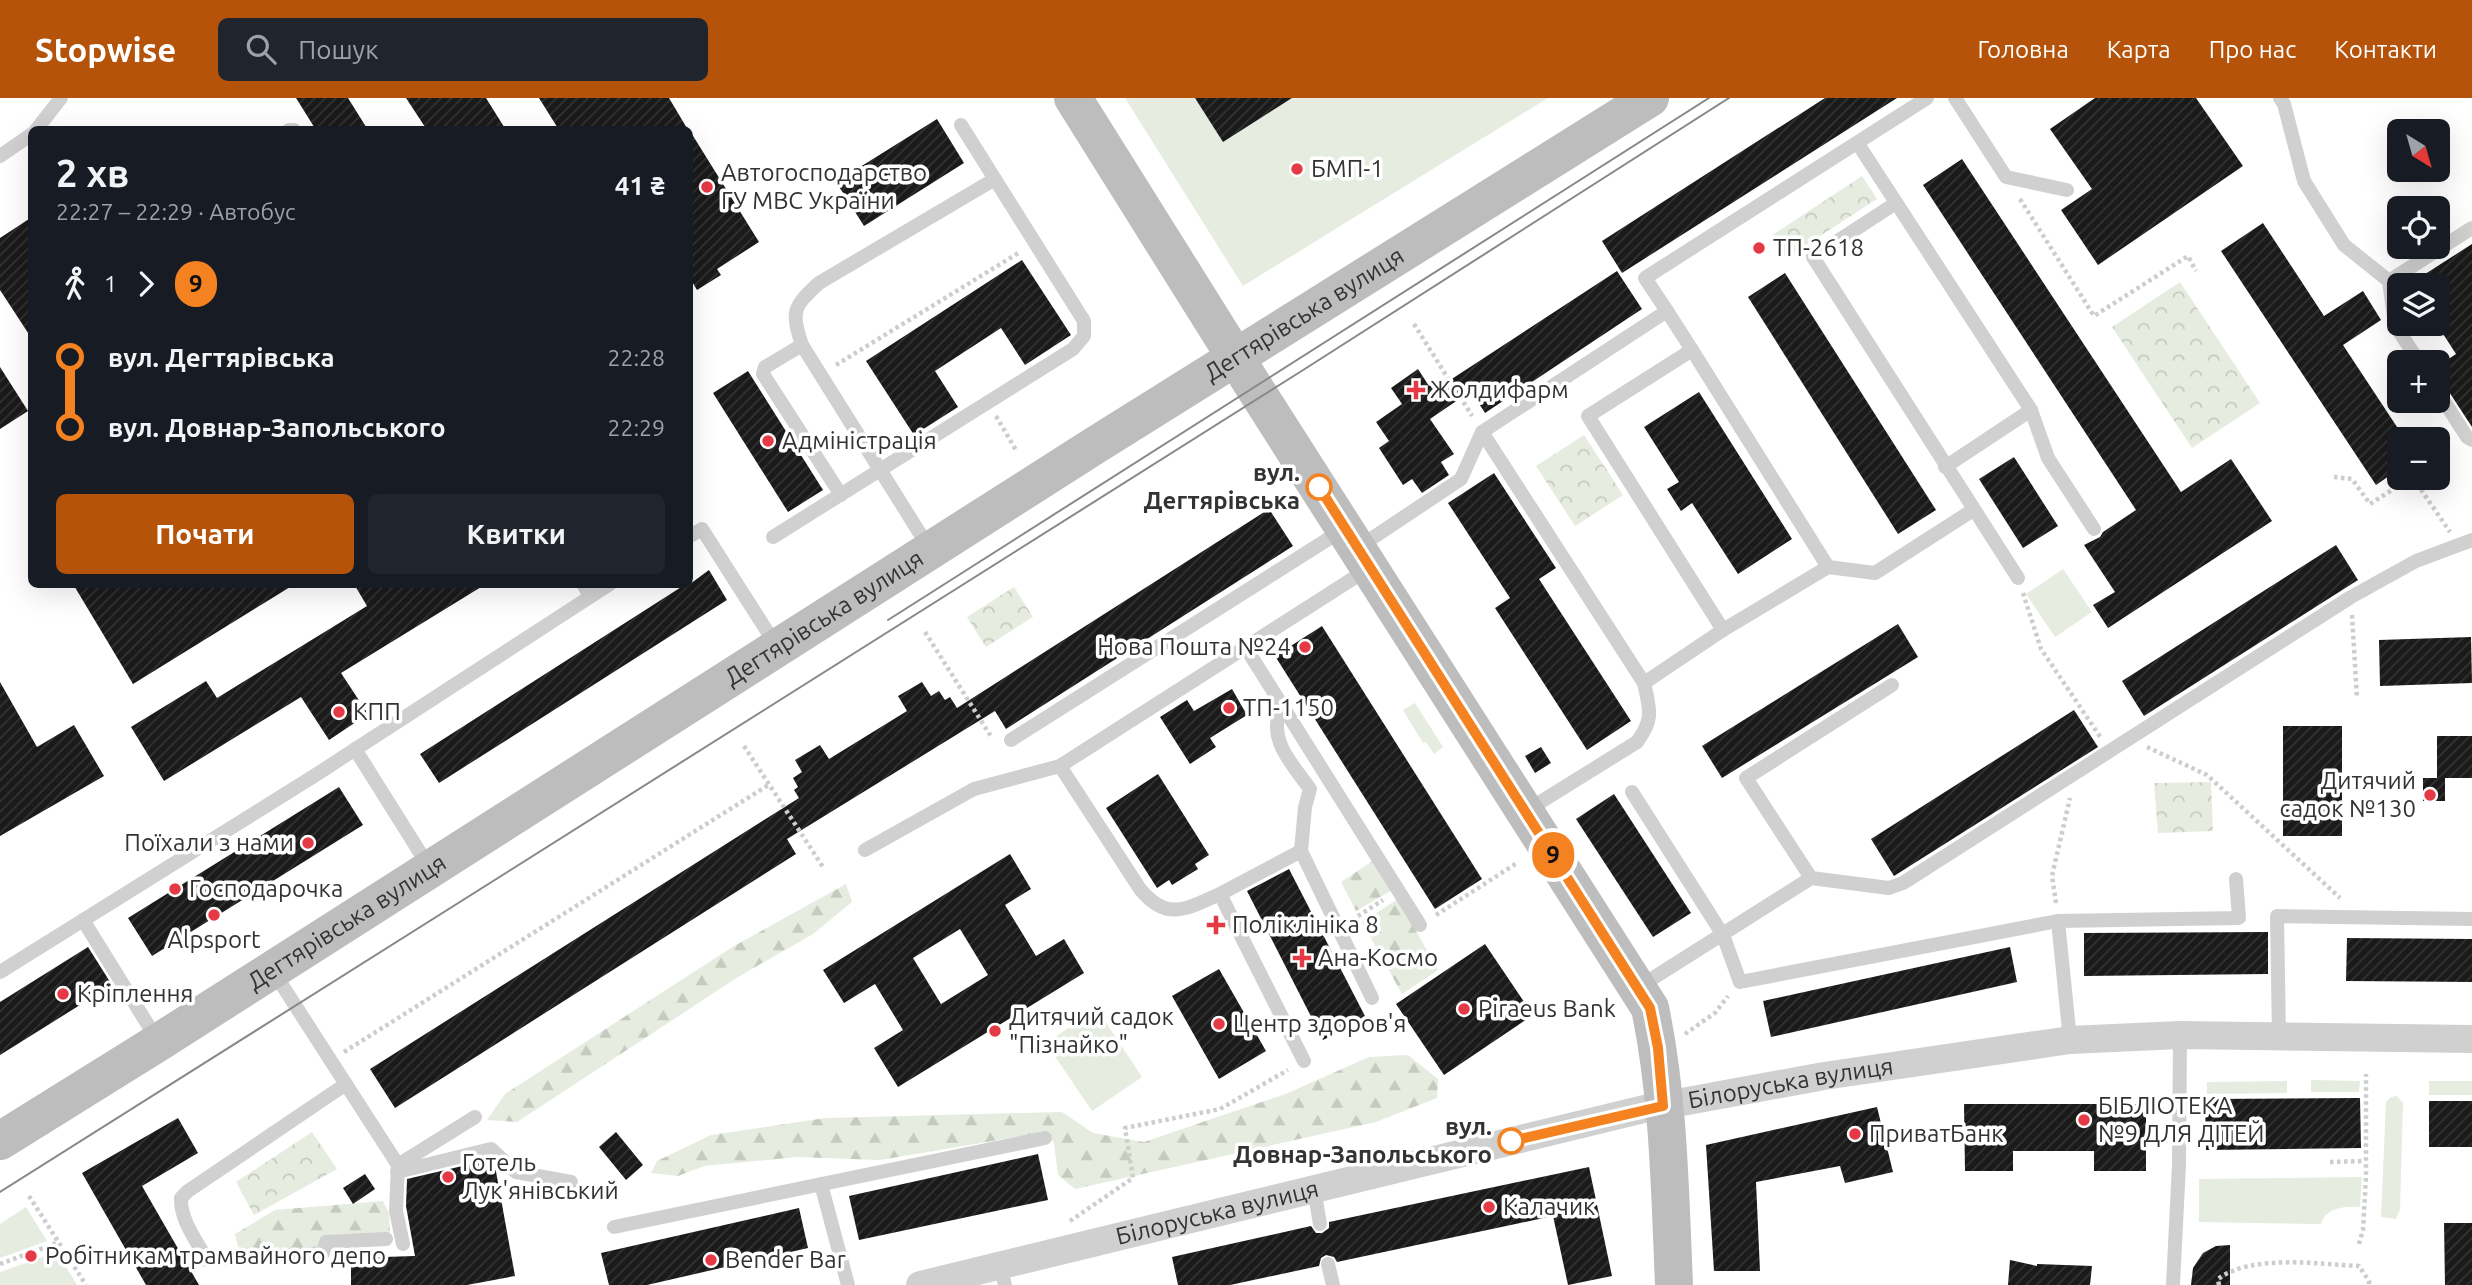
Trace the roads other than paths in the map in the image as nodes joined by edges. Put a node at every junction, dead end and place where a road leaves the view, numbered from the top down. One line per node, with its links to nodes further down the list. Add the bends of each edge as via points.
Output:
1 (61, 98): 8 (lane)
2 (1073, 98): 21 (main road)
3 (1650, 98): 21 (main road, Дегтярівська вулиця)
4 (1927, 98): 10 (lane)
5 (1955, 98): 13 (lane, via 2006,177)
6 (2286, 100): 17 (lane, via 2304,181 2344,245)
7 (961, 125): 12 (lane)
8 (39, 126)
9 (28, 137): 11 (lane)
10 (1858, 144): 14 (lane); 18 (lane, via 1645,278)
11 (0, 156)
12 (995, 179): 19 (lane, via 819,283 801,300 794,319); 27 (lane, via 1084,321 1084,336 1073,349)
13 (2067, 190)
14 (1896, 203): 22 (lane); 26 (lane, via 1812,257)
15 (2472, 228): 16 (lane)
16 (2402, 273)
17 (2387, 279)
18 (1667, 311): 20 (lane); 24 (lane)
19 (802, 345): 27 (lane); 28 (lane, via 763,373)
20 (1692, 350): 36 (lane); 39 (lane, via 1588,416)
21 (1236, 358): 34 (main road); 35 (main road, Дегтярівська вулиця)
22 (2031, 410): 26 (lane); 30 (lane, via 2048,458)
23 (2450, 411): 25 (lane)
24 (1482, 432): 34 (lane, via 1461,479); 42 (lane)
25 (2472, 440)
26 (1945, 467): 29 (lane)
27 (880, 472): 28 (lane); 35 (lane)
28 (841, 495): 32 (lane)
29 (1973, 510): 36 (lane, via 1875,573); 37 (lane)
30 (2094, 528)
31 (693, 534): 40 (lane, via 702,529)
32 (773, 537)
33 (2472, 540): 53 (lane, via 2416,561 2351,597 1903,883 1889,888)
34 (1358, 548): 41 (lane); 45 (lane); 49 (main road)
35 (931, 551): 40 (main road, Дегтярівська вулиця)
36 (1828, 567): 39 (lane)
37 (2018, 578)
38 (587, 590): 46 (lane)
39 (1723, 630): 42 (lane)
40 (777, 648): 52 (main road, Дегтярівська вулиця)
41 (1246, 648): 44 (lane); 47 (lane)
42 (1644, 683): 49 (lane, via 1651,714 1637,742)
43 (1892, 685): 53 (lane, via 1746,778)
44 (1282, 705): 51 (lane, via 1276,718 1278,741 1310,789); 59 (lane)
45 (1011, 740)
46 (355, 749): 52 (lane); 57 (lane)
47 (1060, 765): 50 (lane, via 974,789); 55 (lane, via 1153,905 1183,910)
48 (1632, 792): 60 (lane)
49 (1525, 811): 63 (main road)
50 (865, 850)
51 (1301, 851): 55 (lane); 64 (lane)
52 (431, 869): 61 (main road, Дегтярівська вулиця)
53 (1811, 878): 60 (lane)
54 (2236, 879): 58 (lane, via 2239,918)
55 (1220, 894): 70 (lane)
56 (2472, 919): 66 (lane, via 2277,916)
57 (83, 920): 62 (lane); 69 (lane)
58 (2058, 921): 60 (lane, via 1740,982); 68 (lane)
59 (1420, 925)
60 (1723, 936): 63 (lane)
61 (272, 970): 69 (main road, Дегтярівська вулиця); 71 (lane)
62 (0, 972)
63 (1638, 988): 72 (main road, via 1650,1008)
64 (1372, 998)
65 (2180, 1035): 66 (street, Білоруська вулиця); 68 (street, Білоруська вулиця); 90 (lane)
66 (2279, 1036): 67 (street, Білоруська вулиця)
67 (2472, 1039)
68 (2070, 1040): 72 (street, Білоруська вулиця, via 1824,1076)
69 (159, 1042): 75 (main road, Дегтярівська вулиця)
70 (1304, 1061)
71 (346, 1084): 76 (lane); 82 (lane, via 188,1191 181,1198 181,1207 207,1260 323,1253 326,1242)
72 (1663, 1106): 79 (street, Білоруська вулиця); 89 (main road)
73 (475, 1116): 76 (lane)
74 (1045, 1138): 78 (lane)
75 (0, 1141)
76 (398, 1168): 77 (lane, via 491,1149 516,1172); 83 (lane, via 396,1211)
77 (571, 1182)
78 (821, 1184): 81 (lane); 86 (lane)
79 (1314, 1189): 80 (lane); 85 (street, Білоруська вулиця)
80 (1320, 1224)
81 (614, 1227)
82 (386, 1238)
83 (403, 1244)
84 (1328, 1264): 88 (lane)
85 (1003, 1275): 87 (street, Білоруська вулиця)
86 (848, 1285)
87 (920, 1285)
88 (1333, 1285)
89 (1674, 1285)
90 (2173, 1285)

